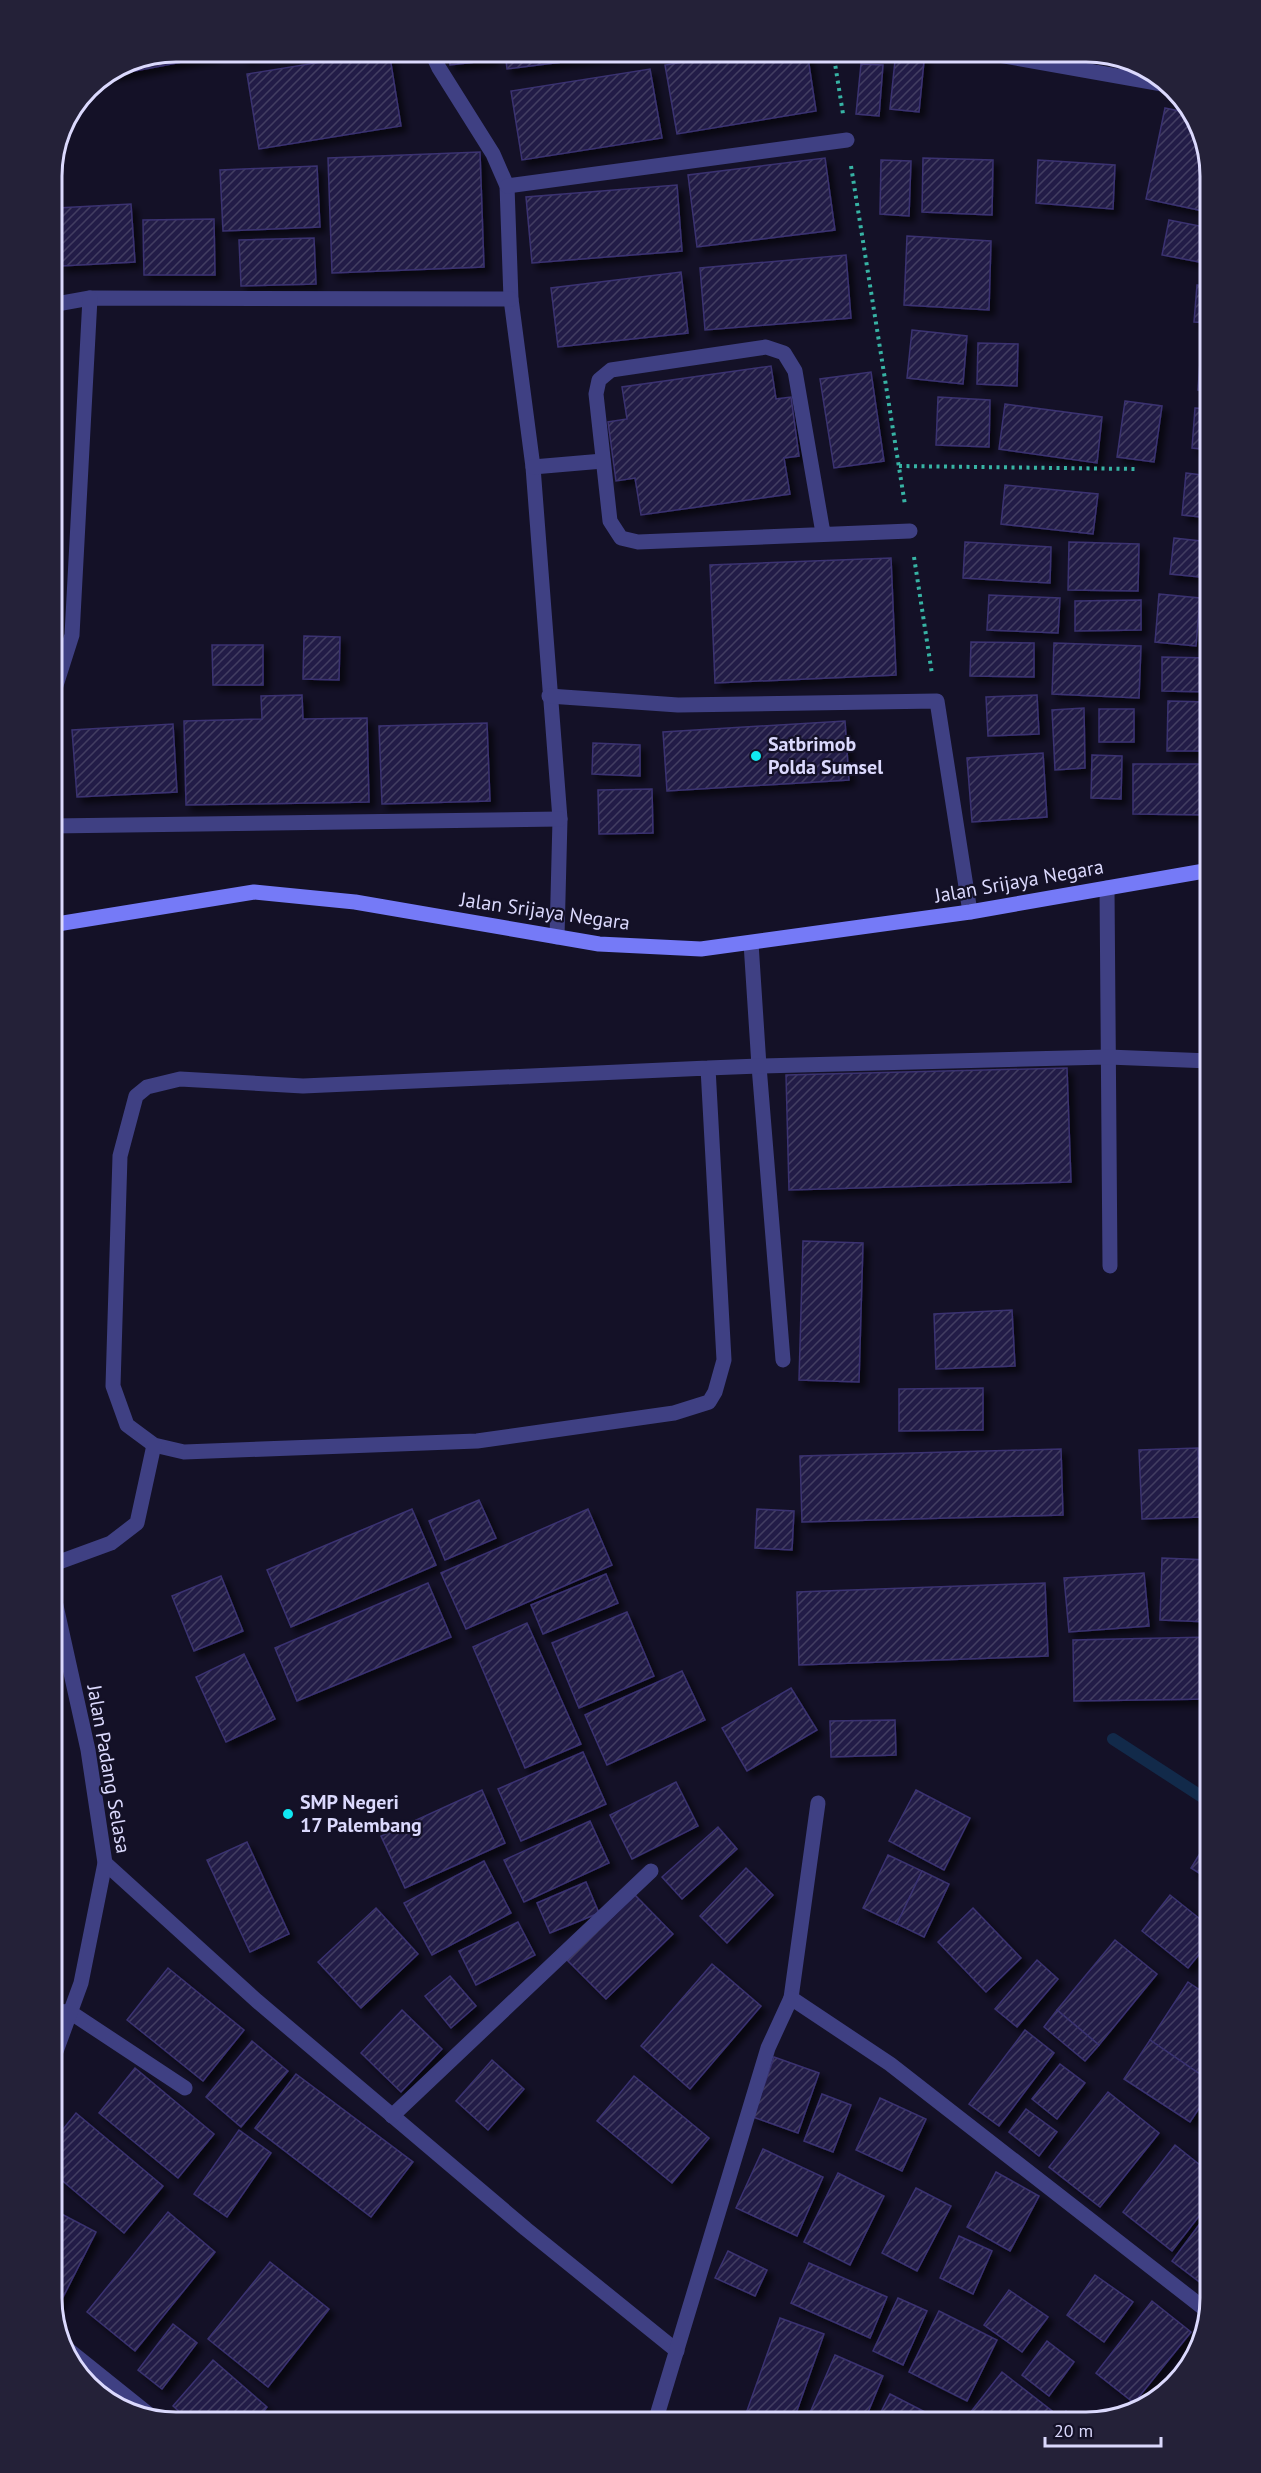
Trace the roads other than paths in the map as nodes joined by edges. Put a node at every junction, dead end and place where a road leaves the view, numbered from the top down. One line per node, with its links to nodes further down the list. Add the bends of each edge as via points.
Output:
1 (436, 62): 5 (street, via 493,154)
2 (1038, 62): 3 (street)
3 (1150, 82)
4 (847, 140): 5 (street)
5 (507, 186): 7 (street)
6 (90, 298): 7 (street); 8 (street); 13 (street, via 72,635)
7 (511, 299): 10 (street)
8 (62, 303)
9 (603, 461): 10 (street); 12 (street, via 610,521 621,538 638,542); 12 (street, via 596,394 600,380 611,370 766,347 784,353 795,372)
10 (533, 467): 14 (street)
11 (910, 531): 12 (street)
12 (824, 533)
13 (62, 666)
14 (549, 696): 15 (street); 19 (street, via 678,705 937,701)
15 (560, 819): 16 (street); 21 (street)
16 (62, 826)
17 (1200, 872): 18 (main road, Jalan Srijaya Negara)
18 (1107, 888): 19 (main road, Jalan Srijaya Negara); 23 (street)
19 (970, 912): 22 (main road, Jalan Srijaya Negara)
20 (62, 923): 21 (main road, Jalan Srijaya Negara, via 254,892 355,902)
21 (557, 938): 22 (main road, Jalan Srijaya Negara, via 701,949)
22 (751, 943): 25 (street)
23 (1108, 1057): 24 (street); 25 (street); 27 (street)
24 (1200, 1061)
25 (759, 1066): 26 (street); 28 (street)
26 (708, 1068): 29 (street, via 724,1360 709,1402 674,1413 477,1441 184,1452); 29 (street, via 303,1086 180,1079 147,1088 136,1096 120,1156 113,1386 127,1425)
27 (1110, 1266)
28 (783, 1360)
29 (154, 1445): 30 (street, via 137,1523 111,1543)
30 (62, 1561)
31 (62, 1633): 33 (street, Jalan Padang Selasa, via 88,1750)
32 (818, 1803): 35 (street)
33 (105, 1863): 37 (street, Jalan Padang Selasa, via 81,1983); 40 (street, via 257,2001)
34 (651, 1871): 40 (street)
35 (791, 1998): 41 (street, via 890,2064); 42 (street, via 768,2048)
36 (62, 2012): 37 (street)
37 (70, 2012): 38 (street, Jalan Padang Selasa); 39 (street)
38 (62, 2034)
39 (185, 2088)
40 (392, 2116): 42 (street)
41 (1200, 2305)
42 (677, 2351): 45 (street)
43 (79, 2359): 44 (street)
44 (136, 2404)
45 (658, 2412)

